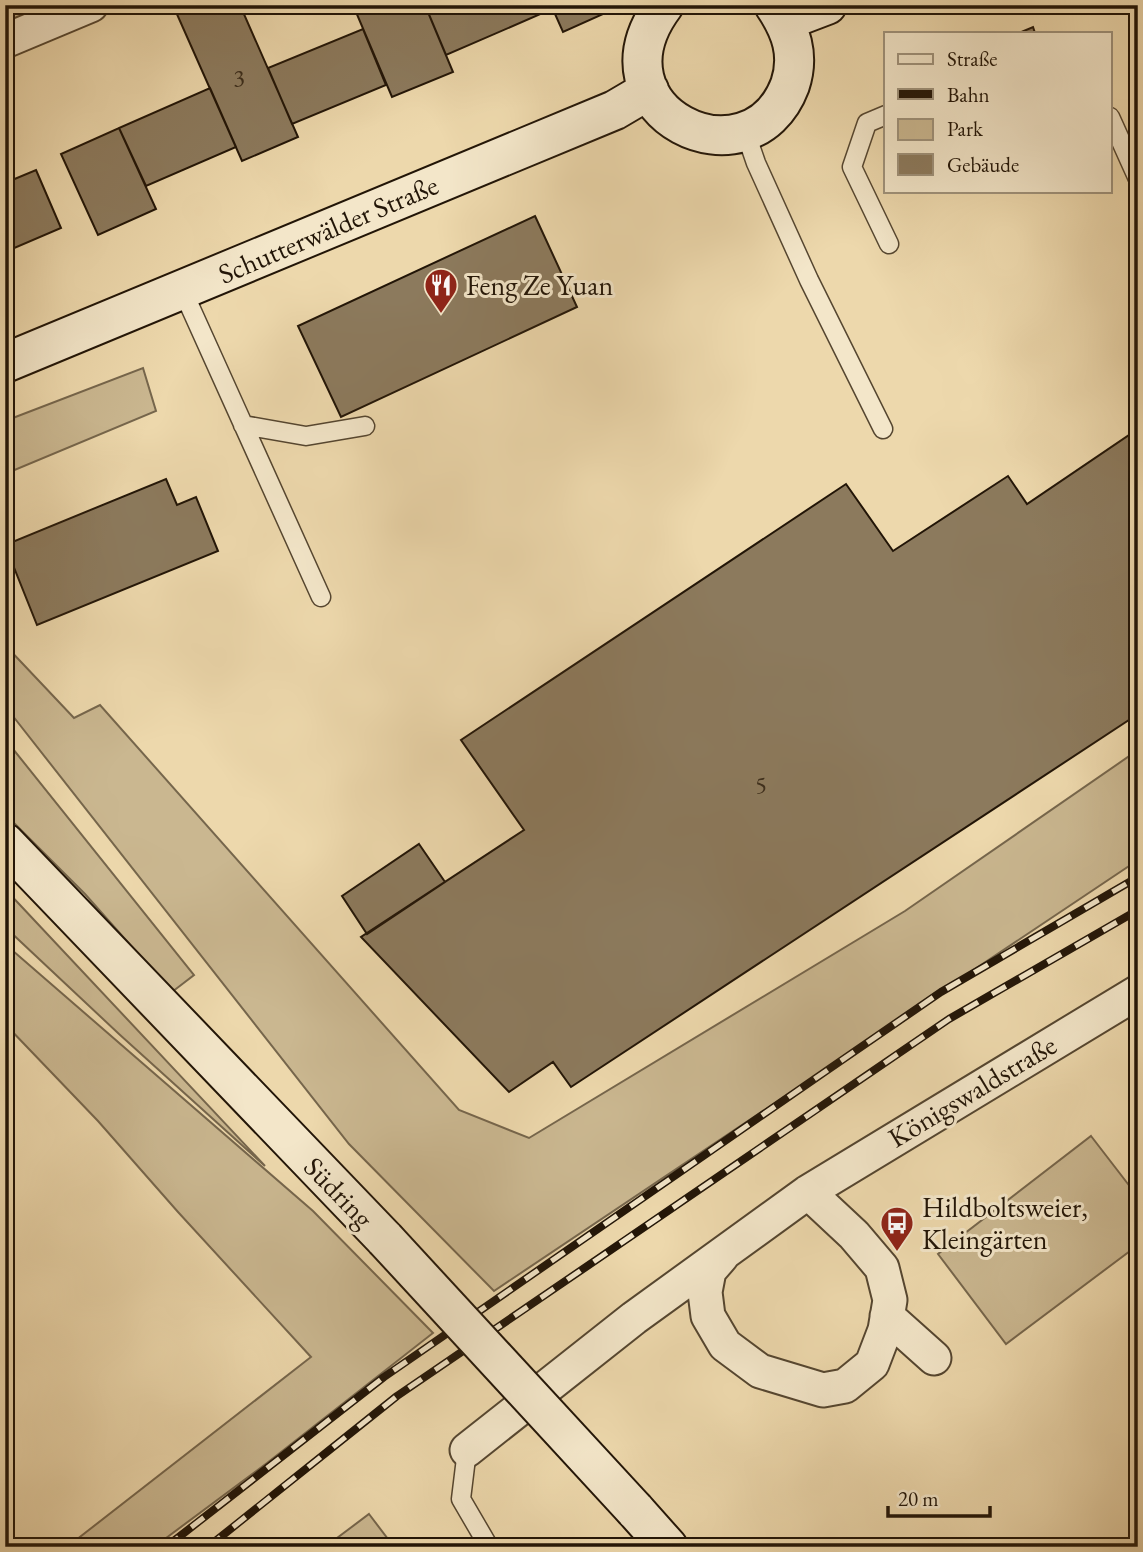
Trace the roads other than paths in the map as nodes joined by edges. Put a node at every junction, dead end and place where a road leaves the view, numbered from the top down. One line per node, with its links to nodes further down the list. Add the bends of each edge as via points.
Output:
1 (91, 5): 5 (street)
2 (664, 5): 6 (main road, via 650,23 643,45 642,68)
3 (827, 5): 4 (main road)
4 (779, 13): 9 (main road, via 794,46 794,72 785,97 768,117)
5 (5, 41)
6 (649, 90): 9 (main road, via 661,110 700,133); 12 (main road, Schutterwälder Straße, via 615,110)
7 (884, 116): 11 (lane, via 867,123 852,167)
8 (1112, 121): 10 (lane)
9 (746, 131): 16 (lane, via 809,279)
10 (1138, 179)
11 (889, 244)
12 (182, 289): 13 (main road, Schutterwälder Straße); 14 (lane)
13 (5, 363)
14 (243, 425): 15 (lane, via 306,436); 17 (lane)
15 (365, 426)
16 (883, 429)
17 (321, 597)
18 (5, 843): 26 (main road, Südring, bridge, via 385,1240)
19 (1138, 992): 20 (street, Königswaldstraße)
20 (807, 1192): 21 (street, Königswaldstraße); 22 (street, Königswaldstraße, via 854,1234 882,1268 890,1300)
21 (726, 1252): 22 (street, Königswaldstraße, via 709,1271 705,1292 708,1316 725,1345 760,1371 823,1390 845,1386 872,1364); 24 (street, Königswaldstraße)
22 (887, 1316): 23 (street)
23 (934, 1358)
24 (467, 1450): 25 (lane, via 461,1499)
25 (489, 1547)
26 (668, 1547)

